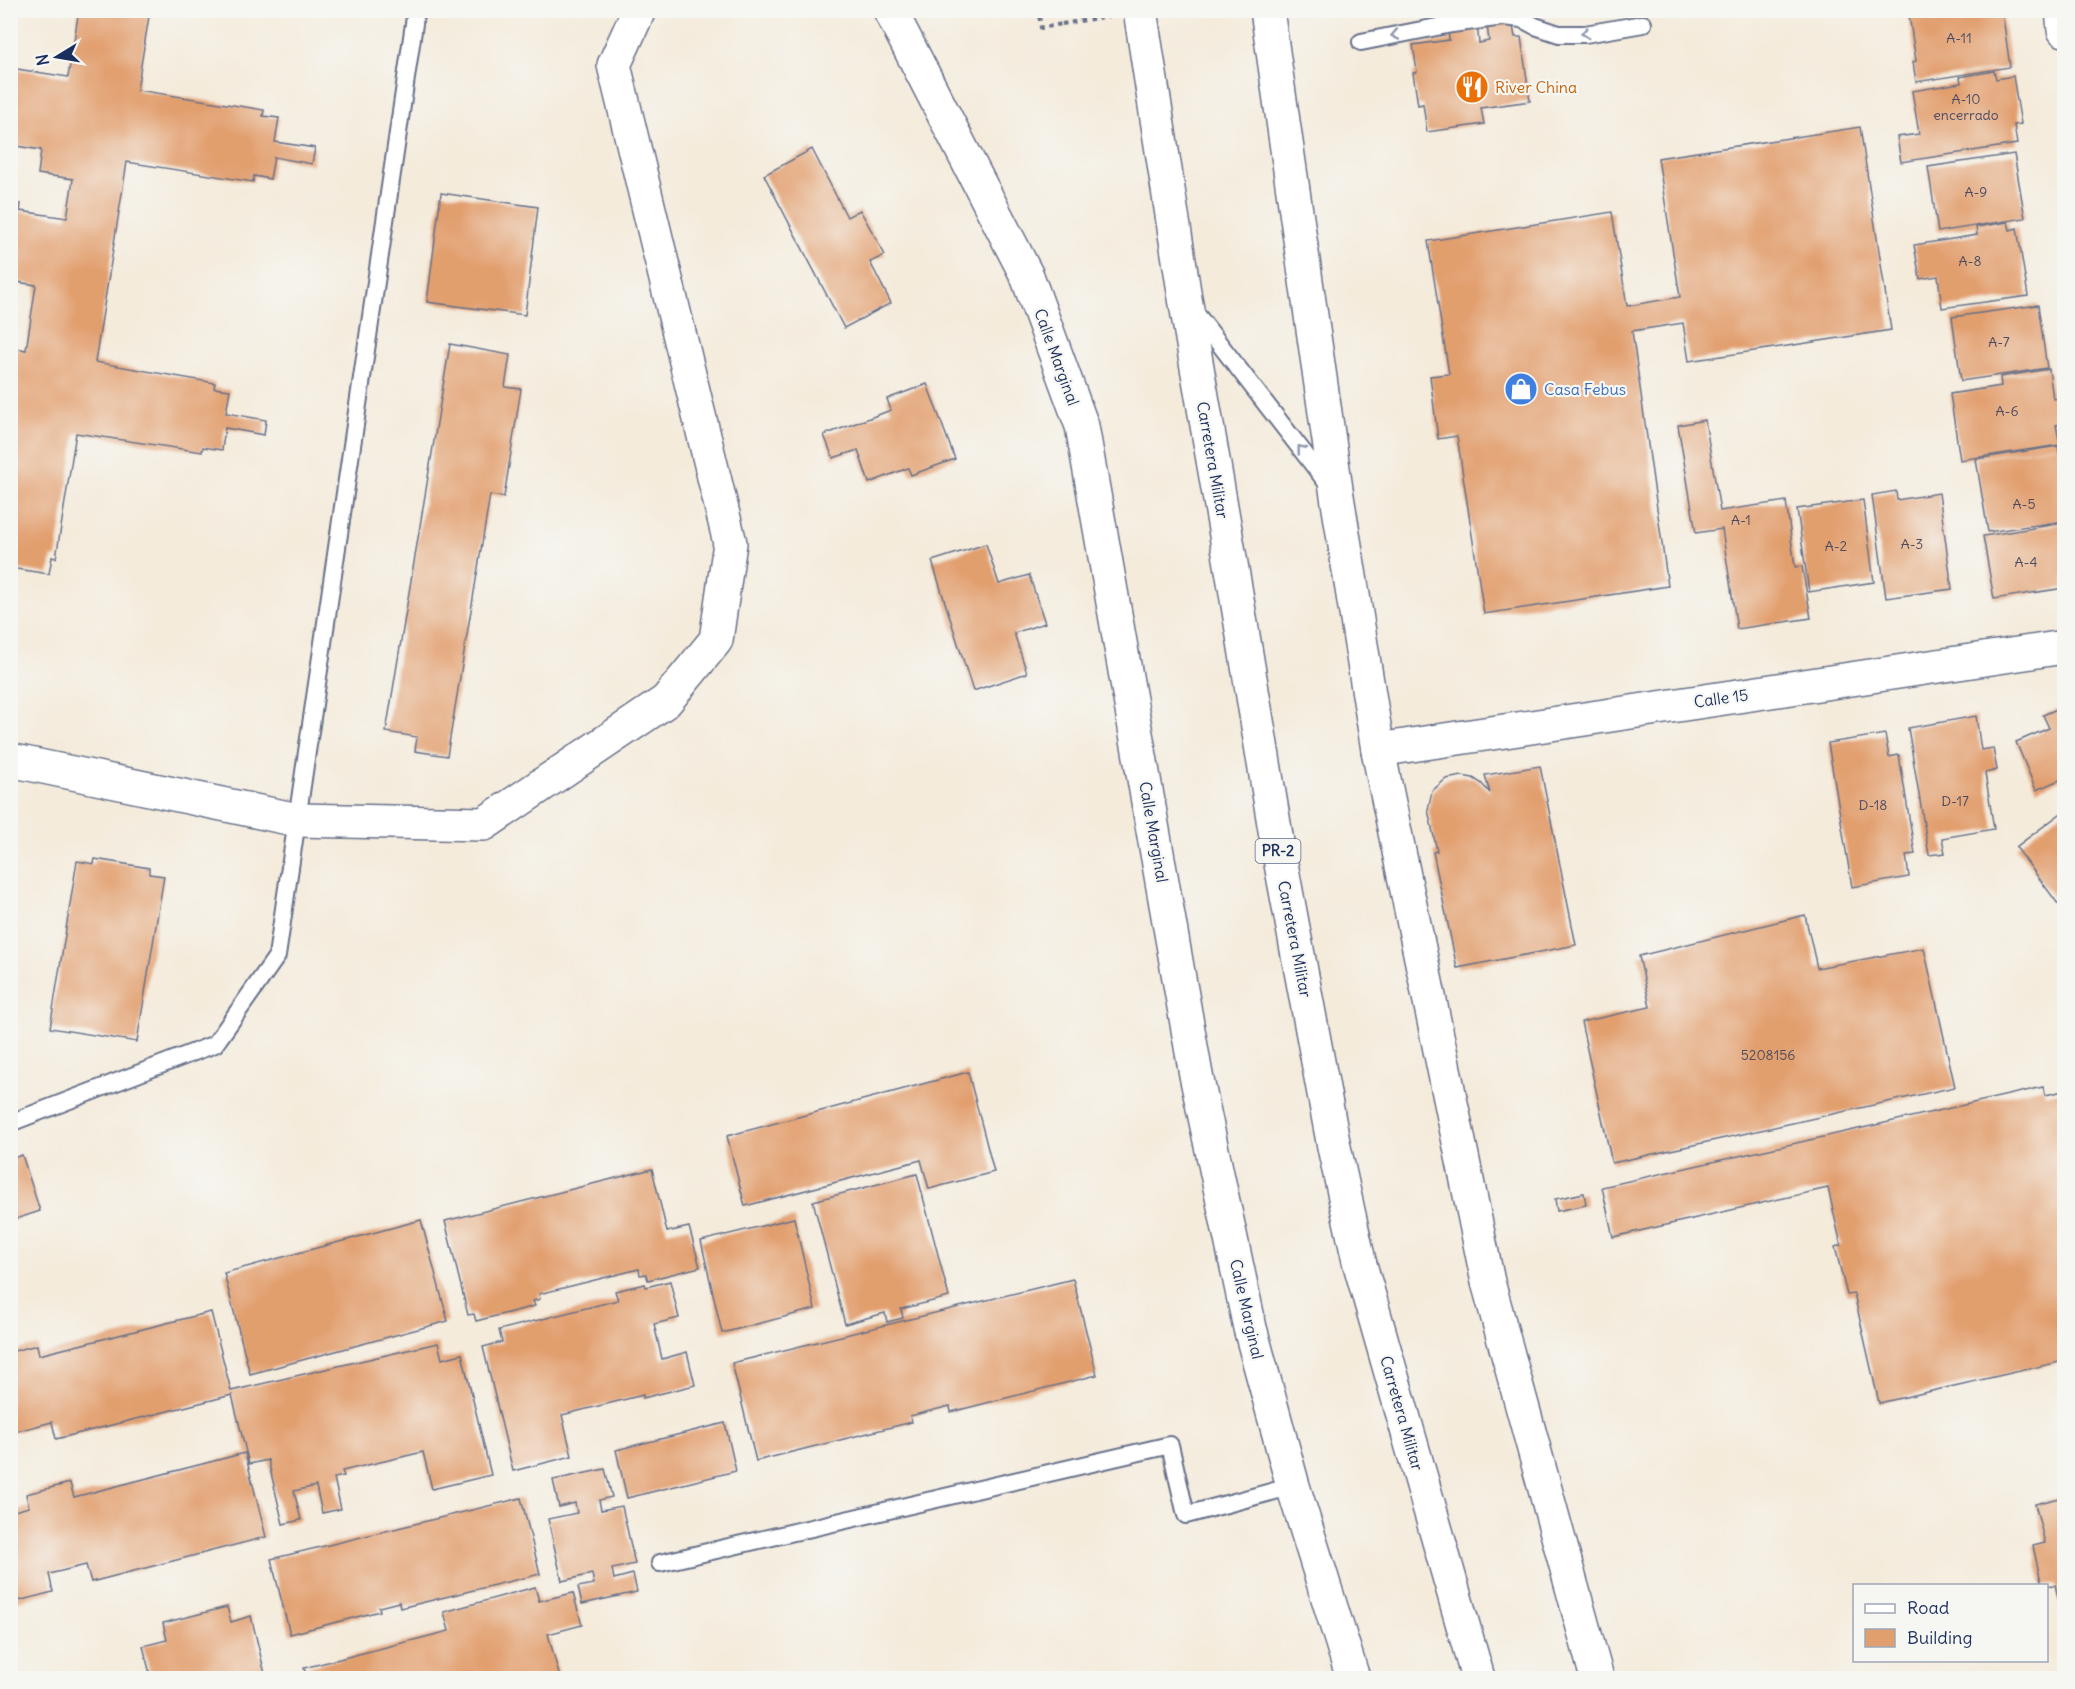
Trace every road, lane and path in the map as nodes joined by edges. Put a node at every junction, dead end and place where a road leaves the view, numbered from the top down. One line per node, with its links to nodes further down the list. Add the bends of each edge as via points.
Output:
1 (416, 10): 16 (lane)
2 (639, 10): 16 (street, via 614,65 730,543 716,640 666,700 484,824)
3 (890, 10): 18 (street, Calle Marginal, via 1027,276 1082,426 1196,1075 1250,1328)
4 (1054, 10): 5 (path, bridge, via 1039,14 1041,28)
5 (1142, 10): 11 (street, Carretera Militar / PR-2)
6 (1267, 10): 12 (street)
7 (2062, 10): 9 (street)
8 (1643, 24): 10 (lane, one-way to 10, via 1585,34 1558,34 1522,19 1503,17)
9 (2064, 30)
10 (1361, 42)
11 (1185, 298): 12 (lane, one-way to 11); 21 (street, Carretera Militar / PR-2, via 1278,848 1334,1147 1359,1261)
12 (1337, 496): 14 (street)
13 (2064, 647): 14 (street, Calle 15)
14 (1378, 750): 22 (street, via 1488,1282)
15 (10, 760): 16 (street)
16 (298, 820): 17 (lane, via 277,956 214,1044)
17 (10, 1123)
18 (1293, 1486): 19 (lane, via 1186,1515 1170,1445); 20 (street, Calle Marginal)
19 (660, 1563)
20 (1353, 1678)
21 (1478, 1678)
22 (1597, 1678)

